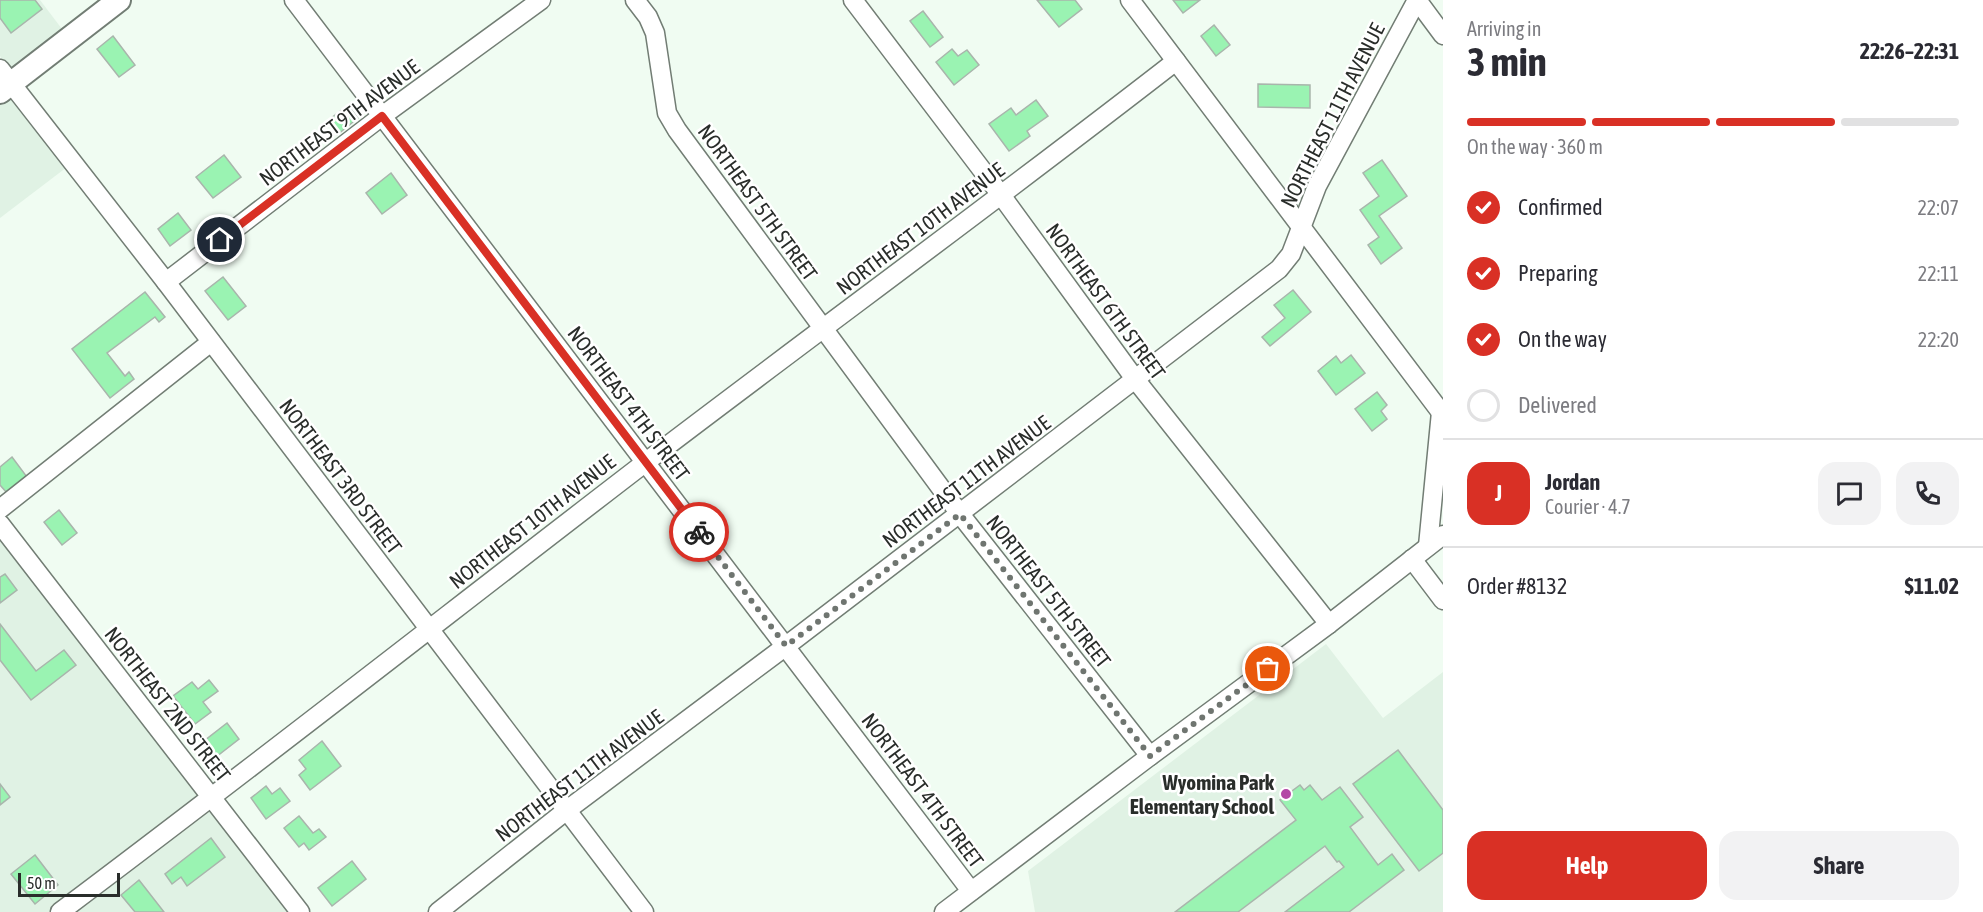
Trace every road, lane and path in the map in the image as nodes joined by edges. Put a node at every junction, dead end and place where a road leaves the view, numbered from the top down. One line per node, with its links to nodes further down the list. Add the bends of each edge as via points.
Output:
1 (119, 0): 10 (main road)
2 (294, 0): 11 (street, NORTHEAST 4TH STREET)
3 (541, 0): 11 (street, NORTHEAST 9TH AVENUE)
4 (635, 0): 15 (street, NORTHEAST 5TH STREET, via 654,33 667,113)
5 (853, 0): 12 (street, NORTHEAST 6TH STREET)
6 (1130, 0): 9 (street)
7 (1417, 0): 8 (street); 13 (street, NORTHEAST 11TH AVENUE, via 1317,186)
8 (1443, 35)
9 (1176, 61): 12 (street, NORTHEAST 10TH AVENUE); 13 (street)
10 (4, 82): 14 (street, NORTHEAST 3RD STREET)
11 (382, 116): 14 (street, NORTHEAST 9TH AVENUE); 19 (street, NORTHEAST 4TH STREET)
12 (1001, 195): 15 (street, NORTHEAST 10TH AVENUE); 17 (street, NORTHEAST 6TH STREET)
13 (1301, 226): 17 (street, NORTHEAST 11TH AVENUE, via 1291,254 1279,269); 18 (street)
14 (166, 282): 16 (street, NORTHEAST 3RD STREET)
15 (823, 329): 19 (street, NORTHEAST 10TH AVENUE); 21 (street, NORTHEAST 5TH STREET)
16 (211, 342): 20 (street); 28 (street, NORTHEAST 3RD STREET)
17 (1135, 379): 21 (street, NORTHEAST 11TH AVENUE); 27 (street, NORTHEAST 6TH STREET)
18 (1442, 413): 24 (street)
19 (645, 463): 28 (street, NORTHEAST 10TH AVENUE); 29 (street, NORTHEAST 4TH STREET)
20 (0, 509)
21 (960, 514): 29 (street, NORTHEAST 11TH AVENUE); 30 (street, NORTHEAST 5TH STREET)
22 (0, 524): 31 (street, NORTHEAST 2ND STREET)
23 (1443, 535): 24 (street)
24 (1428, 546): 25 (street)
25 (1412, 559): 26 (street); 27 (street)
26 (1443, 600)
27 (1329, 624): 30 (street)
28 (430, 628): 31 (street, NORTHEAST 10TH AVENUE); 32 (street, NORTHEAST 3RD STREET)
29 (786, 646): 32 (street, NORTHEAST 11TH AVENUE); 33 (street, NORTHEAST 4TH STREET)
30 (1150, 756): 33 (street)
31 (213, 797): 34 (street, NORTHEAST 10TH AVENUE); 35 (street, NORTHEAST 2ND STREET)
32 (567, 810): 36 (street, NORTHEAST 11TH AVENUE); 37 (street, NORTHEAST 3RD STREET)
33 (971, 891): 38 (street)
34 (60, 912)
35 (300, 912)
36 (438, 912)
37 (644, 912)
38 (944, 912)

